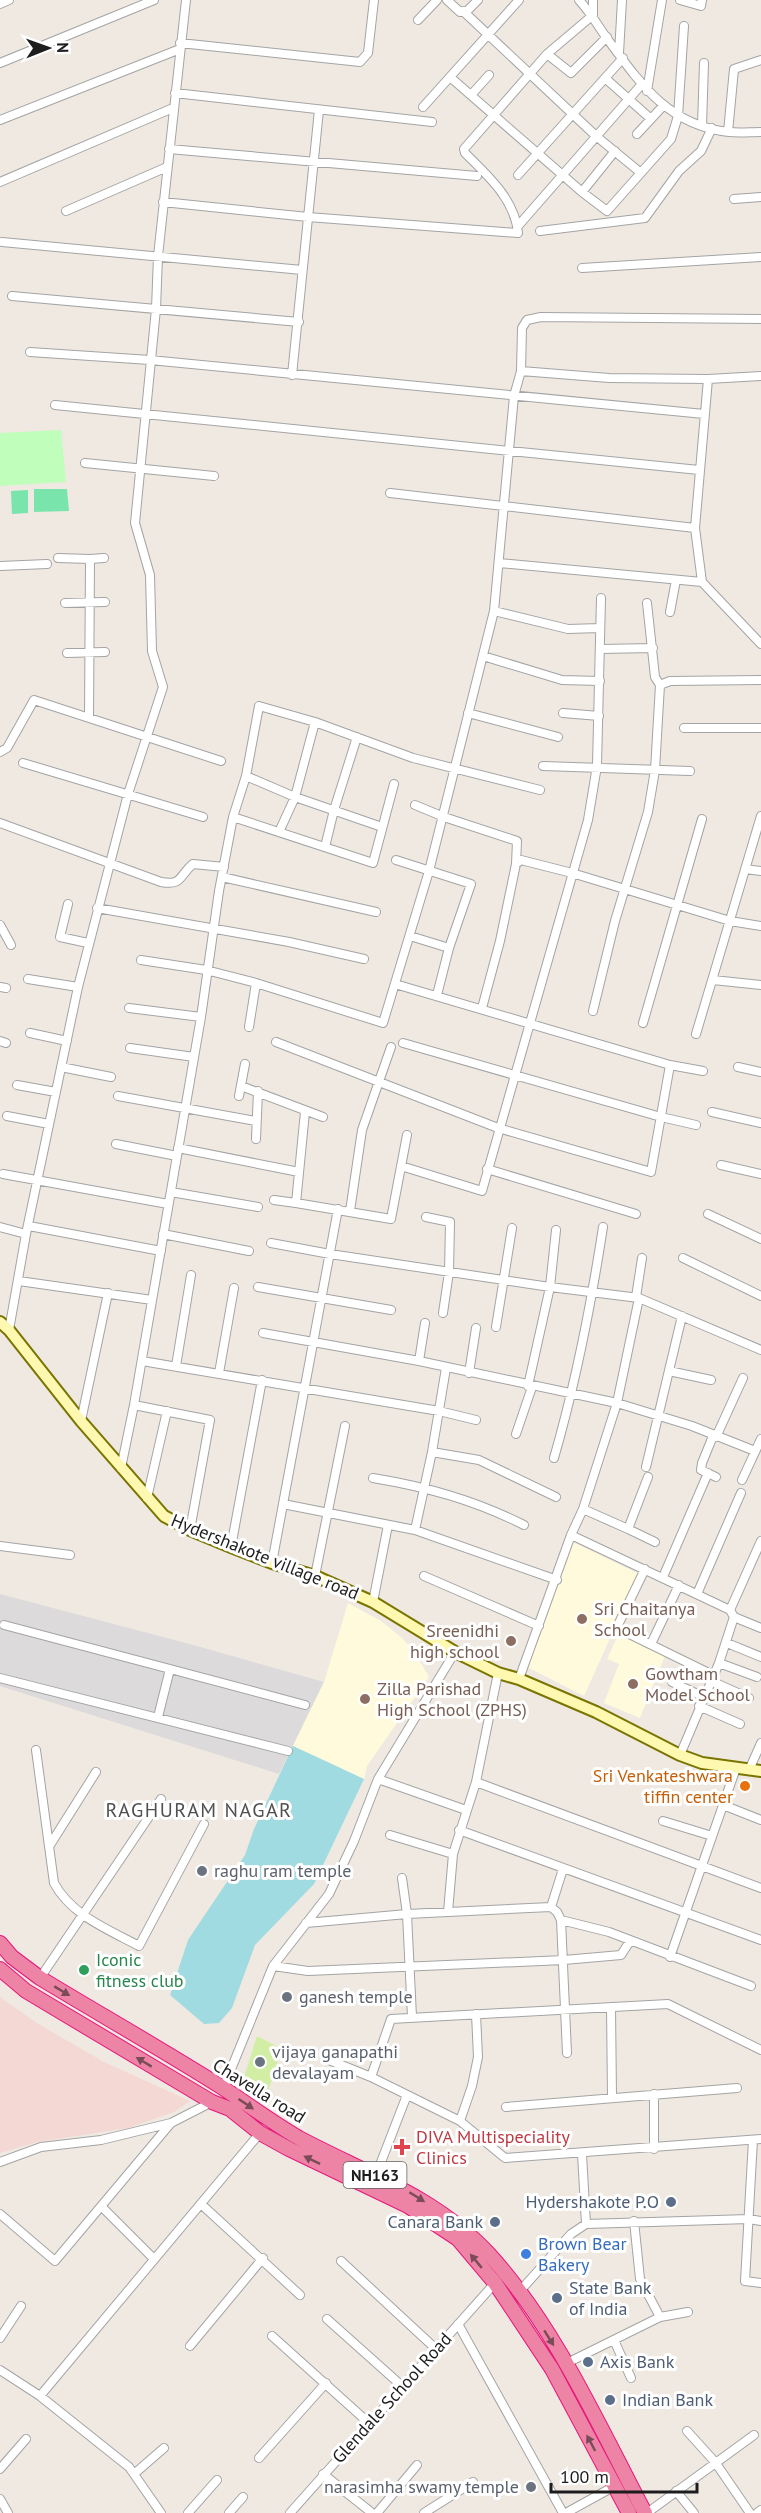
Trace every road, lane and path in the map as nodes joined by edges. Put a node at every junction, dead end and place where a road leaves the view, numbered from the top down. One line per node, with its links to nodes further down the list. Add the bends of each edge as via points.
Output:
1 (9, 0): 15 (street)
2 (154, 0): 26 (street)
3 (186, 0): 22 (street)
4 (374, 0): 22 (street, via 368,53 360,62)
5 (437, 0): 18 (street)
6 (447, 0): 16 (street)
7 (478, 0): 16 (street)
8 (519, 0): 20 (street)
9 (579, 0): 17 (street)
10 (594, 0): 17 (street)
11 (622, 0): 24 (street)
12 (662, 0): 32 (street)
13 (680, 0): 14 (street, via 701,6)
14 (702, 0)
15 (0, 4)
16 (463, 11): 20 (street)
17 (593, 15): 21 (street); 23 (street)
18 (418, 20)
19 (684, 26): 42 (street)
20 (488, 34): 28 (street); 30 (street)
21 (606, 38): 23 (street, via 572,73); 24 (street)
22 (180, 46): 33 (street); 44 (street)
23 (547, 54): 28 (street)
24 (621, 56): 31 (street); 32 (street)
25 (761, 60): 48 (street, via 734,69)
26 (0, 63)
27 (704, 63): 46 (street)
28 (530, 74): 40 (street); 41 (street)
29 (489, 75): 34 (street)
30 (450, 77): 34 (street); 37 (street)
31 (605, 78): 35 (street); 41 (street)
32 (645, 88): 35 (street); 36 (street)
33 (175, 93): 38 (street); 39 (street)
34 (471, 95): 40 (street)
35 (629, 99): 43 (street); 51 (street)
36 (663, 106): 42 (street); 43 (street)
37 (423, 107)
38 (173, 108): 52 (street); 61 (street)
39 (320, 110): 45 (street); 55 (street)
40 (494, 114): 54 (street); 68 (street, via 464,149 501,188)
41 (573, 114): 51 (street); 54 (street)
42 (678, 116): 46 (street); 57 (street, via 671,140)
43 (651, 119): 50 (street)
44 (0, 120)
45 (432, 122)
46 (702, 126): 47 (street)
47 (712, 128): 48 (street); 69 (street, via 701,151 679,171 645,218)
48 (728, 132): 49 (street)
49 (761, 132)
50 (637, 134)
51 (596, 136): 53 (street); 58 (street)
52 (169, 149): 55 (street); 56 (street)
53 (615, 152): 57 (street); 62 (street)
54 (538, 153): 58 (street); 60 (street)
55 (314, 162): 59 (street); 67 (street)
56 (167, 167): 65 (street); 66 (street)
57 (641, 173): 62 (street, via 607,211)
58 (562, 175): 62 (street); 68 (street)
59 (477, 176)
60 (518, 176)
61 (0, 182)
62 (582, 192)
63 (761, 197): 64 (street)
64 (734, 198)
65 (163, 202): 67 (street); 71 (street)
66 (66, 211)
67 (308, 217): 68 (street, via 518,233); 74 (street)
68 (518, 226)
69 (540, 231)
70 (2, 242): 71 (street)
71 (158, 256): 74 (street); 76 (street)
72 (761, 257): 73 (street)
73 (582, 268)
74 (302, 270): 78 (street)
75 (12, 296): 76 (street)
76 (156, 309): 78 (street); 80 (street)
77 (761, 319): 81 (street, via 526,320 522,328)
78 (299, 322): 82 (street)
79 (30, 352): 80 (street)
80 (150, 360): 82 (street); 87 (street)
81 (521, 371): 84 (street, via 609,378); 85 (street)
82 (292, 375): 85 (street)
83 (761, 376): 84 (street)
84 (708, 379): 88 (street)
85 (514, 396): 88 (street); 89 (street)
86 (55, 405): 87 (street)
87 (145, 414): 89 (street); 91 (street)
88 (704, 414): 92 (street)
89 (510, 450): 92 (street); 95 (street)
90 (85, 463): 91 (street)
91 (141, 468): 93 (street); 130 (street, via 135,523 150,574 152,651 163,687)
92 (699, 470): 96 (street)
93 (214, 476)
94 (390, 494): 95 (street)
95 (505, 507): 96 (street); 100 (street)
96 (695, 528): 104 (street)
97 (58, 558): 99 (street)
98 (104, 558): 99 (street)
99 (90, 559): 106 (street)
100 (500, 563): 103 (street); 110 (street)
101 (47, 564): 102 (street)
102 (0, 566)
103 (676, 580): 104 (street); 111 (street)
104 (702, 582): 113 (street)
105 (601, 598): 112 (street)
106 (90, 602): 107 (street); 108 (street); 117 (street)
107 (105, 602)
108 (65, 603)
109 (647, 603): 115 (street)
110 (495, 611): 112 (street, via 568,629); 119 (street)
111 (670, 612)
112 (600, 628): 114 (street)
113 (761, 644)
114 (600, 648): 115 (street); 121 (street)
115 (653, 648): 122 (street, via 655,677)
116 (67, 652): 117 (street)
117 (90, 652): 118 (street); 126 (street)
118 (105, 652)
119 (483, 656): 121 (street, via 562,680); 123 (street)
120 (761, 680): 122 (street, via 670,681)
121 (600, 681): 125 (street)
122 (660, 686): 139 (street)
123 (468, 713): 132 (street); 138 (street)
124 (563, 713): 125 (street)
125 (599, 716): 137 (street)
126 (88, 717): 130 (street); 133 (street, via 34,700 7,748)
127 (315, 722): 131 (street); 141 (street, via 259,706); 145 (street)
128 (684, 728): 129 (street)
129 (761, 728)
130 (146, 735): 134 (street); 144 (street)
131 (357, 737): 138 (street); 147 (street)
132 (558, 737)
133 (0, 752)
134 (221, 761)
135 (23, 763): 144 (street)
136 (543, 766): 137 (street)
137 (597, 768): 139 (street); 164 (street, via 588,820)
138 (454, 769): 143 (street); 150 (street)
139 (655, 770): 140 (street); 166 (street, via 648,812)
140 (690, 771)
141 (246, 776): 145 (street); 149 (street)
142 (394, 784): 154 (street)
143 (540, 790)
144 (128, 794): 148 (street); 158 (street)
145 (296, 797): 147 (street); 155 (street)
146 (415, 805): 150 (street)
147 (334, 810): 154 (street); 156 (street)
148 (203, 817)
149 (233, 817): 155 (street); 160 (street)
150 (444, 817): 159 (street, via 517,841); 162 (street)
151 (761, 817): 161 (street)
152 (702, 819): 168 (street)
153 (0, 823): 158 (street)
154 (382, 828): 156 (street, via 374,863)
155 (279, 832): 156 (street)
156 (325, 847)
157 (396, 860): 162 (street)
158 (109, 864): 160 (street, via 169,883 179,881 192,864); 169 (street)
159 (516, 864): 164 (street, via 528,860); 190 (street)
160 (224, 867): 165 (street)
161 (746, 869): 163 (street); 171 (street)
162 (429, 871): 175 (street); 178 (street, via 471,884)
163 (761, 871)
164 (572, 873): 166 (street); 193 (street)
165 (222, 877): 170 (street); 174 (street)
166 (625, 890): 168 (street); 191 (street)
167 (68, 904): 176 (street, via 60,937)
168 (676, 906): 171 (street); 194 (street)
169 (97, 908): 174 (street); 176 (street)
170 (376, 912)
171 (730, 921): 173 (street); 183 (street)
172 (0, 925): 177 (street)
173 (761, 926)
174 (213, 928): 179 (street); 181 (street)
175 (410, 936): 178 (street); 185 (street)
176 (88, 943): 187 (street)
177 (11, 945)
178 (448, 948): 188 (street)
179 (363, 959)
180 (141, 960): 181 (street)
181 (206, 970): 184 (street); 192 (street)
182 (28, 979): 187 (street)
183 (713, 980): 186 (street); 197 (street)
184 (256, 983): 185 (street, via 383,1023); 195 (street)
185 (395, 984): 188 (street)
186 (761, 986)
187 (78, 987): 198 (street)
188 (437, 995): 190 (street)
189 (129, 1008): 192 (street)
190 (482, 1008): 193 (street)
191 (593, 1011)
192 (201, 1017): 203 (street)
193 (531, 1023): 205 (street); 210 (street)
194 (643, 1023)
195 (249, 1027)
196 (30, 1033): 198 (street)
197 (696, 1034)
198 (67, 1041): 206 (street)
199 (276, 1042): 212 (street)
200 (403, 1043): 210 (street)
201 (391, 1047): 212 (street)
202 (130, 1048): 203 (street)
203 (194, 1057): 219 (street)
204 (245, 1064): 214 (street)
205 (670, 1065): 208 (street); 224 (street)
206 (61, 1067): 211 (street); 216 (street)
207 (738, 1067): 209 (street)
208 (703, 1071)
209 (761, 1072)
210 (514, 1076): 224 (street); 229 (street)
211 (111, 1077)
212 (377, 1082): 229 (street); 247 (street, via 362,1130)
213 (17, 1085): 216 (street)
214 (241, 1086): 215 (street); 218 (street)
215 (258, 1091): 220 (street); 225 (street)
216 (56, 1092): 227 (street)
217 (118, 1096): 219 (street)
218 (238, 1096)
219 (185, 1109): 225 (street); 233 (street)
220 (305, 1112): 223 (street); 237 (street)
221 (712, 1112): 226 (street)
222 (7, 1116): 227 (street)
223 (323, 1117)
224 (661, 1117): 228 (street); 229 (street, via 651,1172)
225 (256, 1120): 231 (street)
226 (761, 1123)
227 (49, 1124): 240 (street)
228 (696, 1125)
229 (498, 1128): 236 (street)
230 (407, 1135): 235 (street)
231 (256, 1139)
232 (116, 1144): 233 (street)
233 (178, 1152): 237 (street); 241 (street)
234 (721, 1165): 239 (street)
235 (401, 1166): 236 (street, via 482,1191); 247 (street, via 391,1219)
236 (487, 1169): 248 (street)
237 (299, 1172): 243 (street)
238 (3, 1174): 240 (street)
239 (761, 1174)
240 (39, 1182): 244 (street); 254 (street)
241 (171, 1192): 244 (street); 245 (street)
242 (274, 1200): 243 (street)
243 (296, 1203): 246 (street)
244 (168, 1204): 256 (street)
245 (258, 1207)
246 (338, 1209): 247 (street); 261 (street)
247 (350, 1211)
248 (636, 1214)
249 (708, 1214): 257 (street)
250 (426, 1217): 264 (street, via 450,1222)
251 (0, 1227): 254 (street)
252 (603, 1227): 271 (street)
253 (512, 1228): 266 (street)
254 (28, 1230): 259 (street); 267 (street)
255 (556, 1230): 269 (street)
256 (164, 1234): 259 (street); 260 (street)
257 (761, 1239)
258 (271, 1243): 261 (street)
259 (161, 1251): 276 (street)
260 (249, 1251)
261 (330, 1254): 264 (street); 274 (street)
262 (642, 1258): 275 (street)
263 (682, 1258): 273 (street)
264 (449, 1272): 266 (street); 278 (street)
265 (191, 1275): 290 (street)
266 (504, 1280): 269 (street); 282 (street)
267 (19, 1281): 272 (street); 284 (street)
268 (258, 1287): 274 (street)
269 (550, 1287): 271 (street); 298 (street)
270 (234, 1288): 293 (street)
271 (593, 1292): 275 (street); 300 (street)
272 (108, 1293): 276 (street); 307 (street)
273 (761, 1296)
274 (322, 1298): 277 (street); 286 (street)
275 (637, 1298): 279 (street); 301 (street)
276 (152, 1300): 288 (street)
277 (391, 1310)
278 (443, 1312)
279 (682, 1316): 287 (street); 292 (street)
280 (0, 1322): 284 (street, Hydershakote village road)
281 (425, 1323): 289 (street)
282 (496, 1327)
283 (476, 1328): 294 (street)
284 (9, 1330): 307 (street, Hydershakote village road)
285 (263, 1333): 286 (street)
286 (314, 1344): 289 (street); 299 (street)
287 (761, 1350)
288 (142, 1361): 290 (street); 302 (street)
289 (419, 1361): 291 (street)
290 (176, 1366): 293 (street)
291 (446, 1368): 294 (street); 303 (street)
292 (669, 1371): 297 (street); 305 (street)
293 (219, 1373): 296 (street)
294 (469, 1373): 298 (street)
295 (743, 1378): 310 (street)
296 (262, 1380): 299 (street); 336 (street)
297 (711, 1380)
298 (530, 1386): 300 (street); 309 (street)
299 (306, 1388): 303 (street); 324 (street)
300 (573, 1395): 301 (street); 314 (street)
301 (617, 1403): 305 (street); 325 (street)
302 (134, 1405): 304 (street); 316 (street)
303 (439, 1411): 306 (street); 313 (street)
304 (167, 1412): 323 (street); 330 (street, via 210,1420)
305 (658, 1415): 310 (street); 315 (street)
306 (476, 1420)
307 (81, 1421): 316 (street, Hydershakote village road)
308 (345, 1426): 326 (street)
309 (516, 1434)
310 (714, 1436): 312 (street); 342 (street, via 701,1470 712,1475)
311 (761, 1439): 312 (street)
312 (755, 1451): 319 (street)
313 (432, 1452): 320 (street); 322 (street, via 479,1460)
314 (554, 1458)
315 (646, 1467)
316 (121, 1468): 323 (street, Hydershakote village road)
317 (648, 1477): 329 (street)
318 (373, 1478): 320 (street)
319 (742, 1480)
320 (423, 1487): 328 (street, via 490,1508); 331 (street)
321 (741, 1493): 345 (street)
322 (556, 1497)
323 (147, 1498): 330 (street, Hydershakote village road, via 164,1516)
324 (283, 1504): 326 (street); 338 (street)
325 (583, 1509): 329 (street); 332 (street)
326 (328, 1514): 327 (street); 340 (street)
327 (388, 1525): 331 (street); 346 (street)
328 (524, 1525)
329 (628, 1529): 334 (street)
330 (190, 1530): 336 (street, Hydershakote village road)
331 (415, 1530): 343 (street)
332 (571, 1535): 339 (street); 343 (street)
333 (761, 1541): 347 (street)
334 (655, 1542)
335 (0, 1546): 337 (street)
336 (231, 1547): 338 (street, Hydershakote village road)
337 (70, 1556)
338 (272, 1563): 340 (street, Hydershakote village road)
339 (645, 1569): 342 (street); 352 (street, via 621,1629)
340 (315, 1575): 346 (street, Hydershakote village road)
341 (423, 1576): 349 (street)
342 (663, 1577): 344 (street)
343 (557, 1580): 349 (street)
344 (679, 1586): 345 (street); 352 (street)
345 (697, 1594): 347 (street)
346 (373, 1602): 353 (street, Hydershakote village road)
347 (732, 1613): 350 (street); 351 (street)
348 (4, 1625): 356 (street)
349 (539, 1626): 361 (street)
350 (761, 1628)
351 (727, 1643): 354 (street); 355 (street)
352 (651, 1644): 360 (street)
353 (455, 1652): 357 (street, Hydershakote village road); 377 (street)
354 (761, 1657)
355 (719, 1663): 358 (street); 360 (street)
356 (170, 1669): 365 (street); 367 (street)
357 (498, 1673): 361 (street, Hydershakote village road); 378 (street)
358 (757, 1677)
359 (0, 1678): 367 (street)
360 (712, 1678): 363 (street); 364 (street)
361 (519, 1679): 372 (street, Hydershakote village road, via 596,1712)
362 (672, 1682): 363 (street)
363 (704, 1697): 366 (street)
364 (749, 1698)
365 (305, 1705)
366 (699, 1706): 368 (street); 372 (street)
367 (158, 1717): 371 (street)
368 (740, 1724)
369 (761, 1743): 374 (street)
370 (36, 1750): 388 (street)
371 (288, 1751)
372 (680, 1755): 373 (street, Hydershakote village road)
373 (736, 1768): 374 (street, Hydershakote village road); 380 (street)
374 (749, 1770): 375 (street, Hydershakote village road)
375 (761, 1771)
376 (96, 1772): 388 (street)
377 (378, 1779): 381 (street); 400 (street, via 329,1894)
378 (476, 1782): 381 (street); 390 (street)
379 (161, 1799): 398 (street)
380 (723, 1805): 382 (street); 387 (street)
381 (466, 1810): 385 (street)
382 (761, 1820)
383 (663, 1821): 387 (street)
384 (204, 1824): 398 (street, via 139,1946)
385 (459, 1830): 389 (street); 391 (street)
386 (390, 1835): 389 (street)
387 (712, 1836): 390 (street)
388 (50, 1845): 398 (street, via 54,1883)
389 (453, 1854): 395 (street)
390 (702, 1866): 393 (street); 396 (street)
391 (563, 1869): 394 (street); 396 (street)
392 (402, 1878): 397 (street)
393 (761, 1888)
394 (551, 1907): 395 (street); 399 (street)
395 (448, 1912): 397 (street)
396 (685, 1913): 401 (street); 404 (street)
397 (407, 1914): 400 (street); 407 (street)
398 (84, 1916): 409 (street)
399 (561, 1920): 402 (street); 405 (street)
400 (306, 1923): 406 (street)
401 (761, 1940)
402 (630, 1941): 404 (street); 405 (street, via 621,1955)
403 (0, 1943): 409 (highway, Chavella road / NH163, via 12,1958)
404 (670, 1957): 410 (street)
405 (564, 1960): 407 (street); 412 (street)
406 (273, 1966): 407 (street, via 308,1971); 419 (street)
407 (410, 1966): 414 (street)
408 (0, 1969): 424 (highway, Chavella road / NH163, one-way to 408, via 26,1991)
409 (40, 1978): 419 (highway, Chavella road / NH163, one-way to 419)
410 (751, 1986)
411 (611, 2007): 412 (street); 415 (street, via 668,2004); 423 (street)
412 (565, 2010): 413 (street); 416 (street)
413 (476, 2014): 414 (street); 426 (street, via 478,2057)
414 (412, 2017): 418 (street, via 391,2019)
415 (761, 2050)
416 (567, 2053)
417 (329, 2060): 418 (street)
418 (371, 2077): 422 (street)
419 (223, 2088): 433 (highway, Chavella road / NH163, one-way to 433, via 299,2138)
420 (736, 2088): 421 (street)
421 (654, 2094): 423 (street); 430 (street)
422 (407, 2095): 426 (street); 433 (street)
423 (612, 2097): 425 (street)
424 (212, 2102): 427 (street); 428 (highway, Chavella road / NH163, via 230,2109)
425 (506, 2107)
426 (460, 2121): 431 (street, via 505,2158)
427 (171, 2123): 432 (street, via 101,2140 41,2148); 435 (street)
428 (260, 2133): 434 (street); 444 (highway, Chavella road / NH163, one-way to 428, via 458,2239 408,2206)
429 (757, 2140): 430 (street); 437 (street)
430 (654, 2149): 431 (street)
431 (582, 2154): 440 (street)
432 (0, 2162)
433 (376, 2175): 446 (highway, Chavella road / NH163, one-way to 446, via 460,2225)
434 (201, 2204): 441 (street); 442 (street)
435 (102, 2207): 436 (street, via 55,2261); 442 (street)
436 (0, 2214)
437 (748, 2219): 438 (street); 439 (street); 445 (street, via 745,2281)
438 (634, 2221): 440 (street); 450 (street, via 640,2279)
439 (761, 2221)
440 (586, 2224): 446 (street, via 571,2234)
441 (263, 2258): 447 (street); 456 (street)
442 (154, 2259): 463 (street)
443 (341, 2261): 457 (street)
444 (495, 2283): 452 (street, Glendale School Road); 477 (highway, Chavella road / NH163, one-way to 444, via 552,2369)
445 (761, 2283)
446 (520, 2291): 458 (highway, Chavella road / NH163, one-way to 458)
447 (300, 2295)
448 (21, 2306): 454 (street)
449 (688, 2312): 450 (street)
450 (660, 2317): 455 (street)
451 (327, 2319): 462 (street)
452 (458, 2324): 457 (street, Glendale School Road); 490 (street)
453 (272, 2336): 461 (street)
454 (0, 2338)
455 (614, 2340): 458 (street); 460 (street)
456 (190, 2346)
457 (436, 2349): 462 (street, Glendale School Road)
458 (565, 2364): 492 (highway, Chavella road / NH163)
459 (0, 2370): 463 (street)
460 (631, 2378)
461 (326, 2383): 464 (street); 469 (street)
462 (402, 2386): 464 (street, Glendale School Road)
463 (40, 2397): 473 (street)
464 (370, 2424): 474 (street, Glendale School Road)
465 (687, 2431): 470 (street)
466 (754, 2434): 470 (street)
467 (26, 2439): 472 (street)
468 (164, 2448): 473 (street)
469 (259, 2458)
470 (715, 2462): 478 (street); 494 (street)
471 (417, 2465): 488 (street)
472 (0, 2469)
473 (134, 2474): 483 (street)
474 (323, 2474): 486 (street, Glendale School Road); 487 (street)
475 (217, 2480): 484 (street)
476 (473, 2482): 489 (street)
477 (613, 2487): 490 (street); 491 (highway, Chavella road / NH163)
478 (676, 2491): 492 (street); 493 (street)
479 (243, 2497): 485 (street)
480 (0, 2499): 482 (street)
481 (761, 2510): 495 (street)
482 (8, 2513)
483 (161, 2513)
484 (188, 2513)
485 (229, 2513)
486 (290, 2513)
487 (372, 2513)
488 (376, 2513)
489 (424, 2513)
490 (565, 2513)
491 (629, 2513)
492 (646, 2513)
493 (694, 2513)
494 (750, 2513)
495 (757, 2513)

